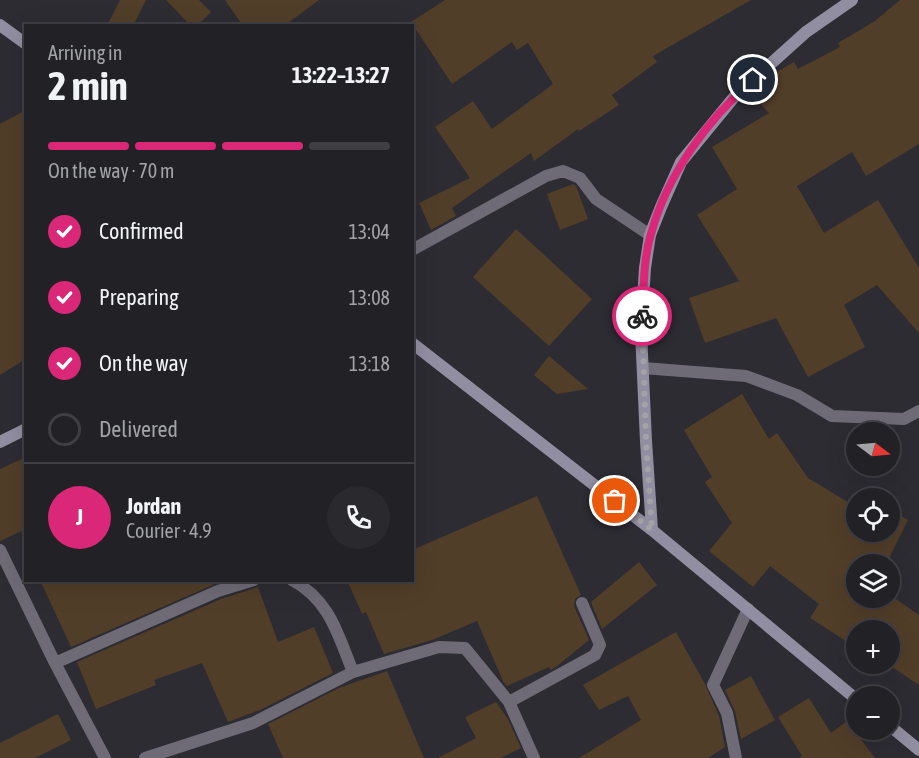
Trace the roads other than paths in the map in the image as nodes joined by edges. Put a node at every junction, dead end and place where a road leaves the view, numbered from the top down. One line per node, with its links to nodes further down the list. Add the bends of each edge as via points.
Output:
1 (852, 0): 4 (main road, via 806,32 735,96 681,162)
2 (0, 25): 3 (main road)
3 (24, 43)
4 (650, 235): 5 (street, via 596,199 580,178 563,171 546,176); 7 (main road, via 642,321)
5 (414, 249)
6 (414, 345): 11 (main road)
7 (643, 368): 8 (street, via 746,376 797,394 832,416 904,419); 11 (main road)
8 (919, 411)
9 (24, 430): 10 (main road)
10 (0, 442)
11 (652, 530): 16 (main road)
12 (0, 549): 17 (street)
13 (247, 582): 17 (street, via 218,591)
14 (295, 582): 18 (street, via 314,594 330,615)
15 (582, 603): 20 (street, via 600,645 595,655)
16 (748, 609): 19 (main road); 26 (street, via 713,685 727,713)
17 (55, 663): 23 (street)
18 (353, 672): 20 (street, via 439,647 465,648); 24 (street, via 253,723)
19 (846, 691)
20 (509, 702): 25 (street)
21 (900, 734): 22 (main road)
22 (919, 750)
23 (105, 758)
24 (145, 758)
25 (534, 758)
26 (736, 758)

